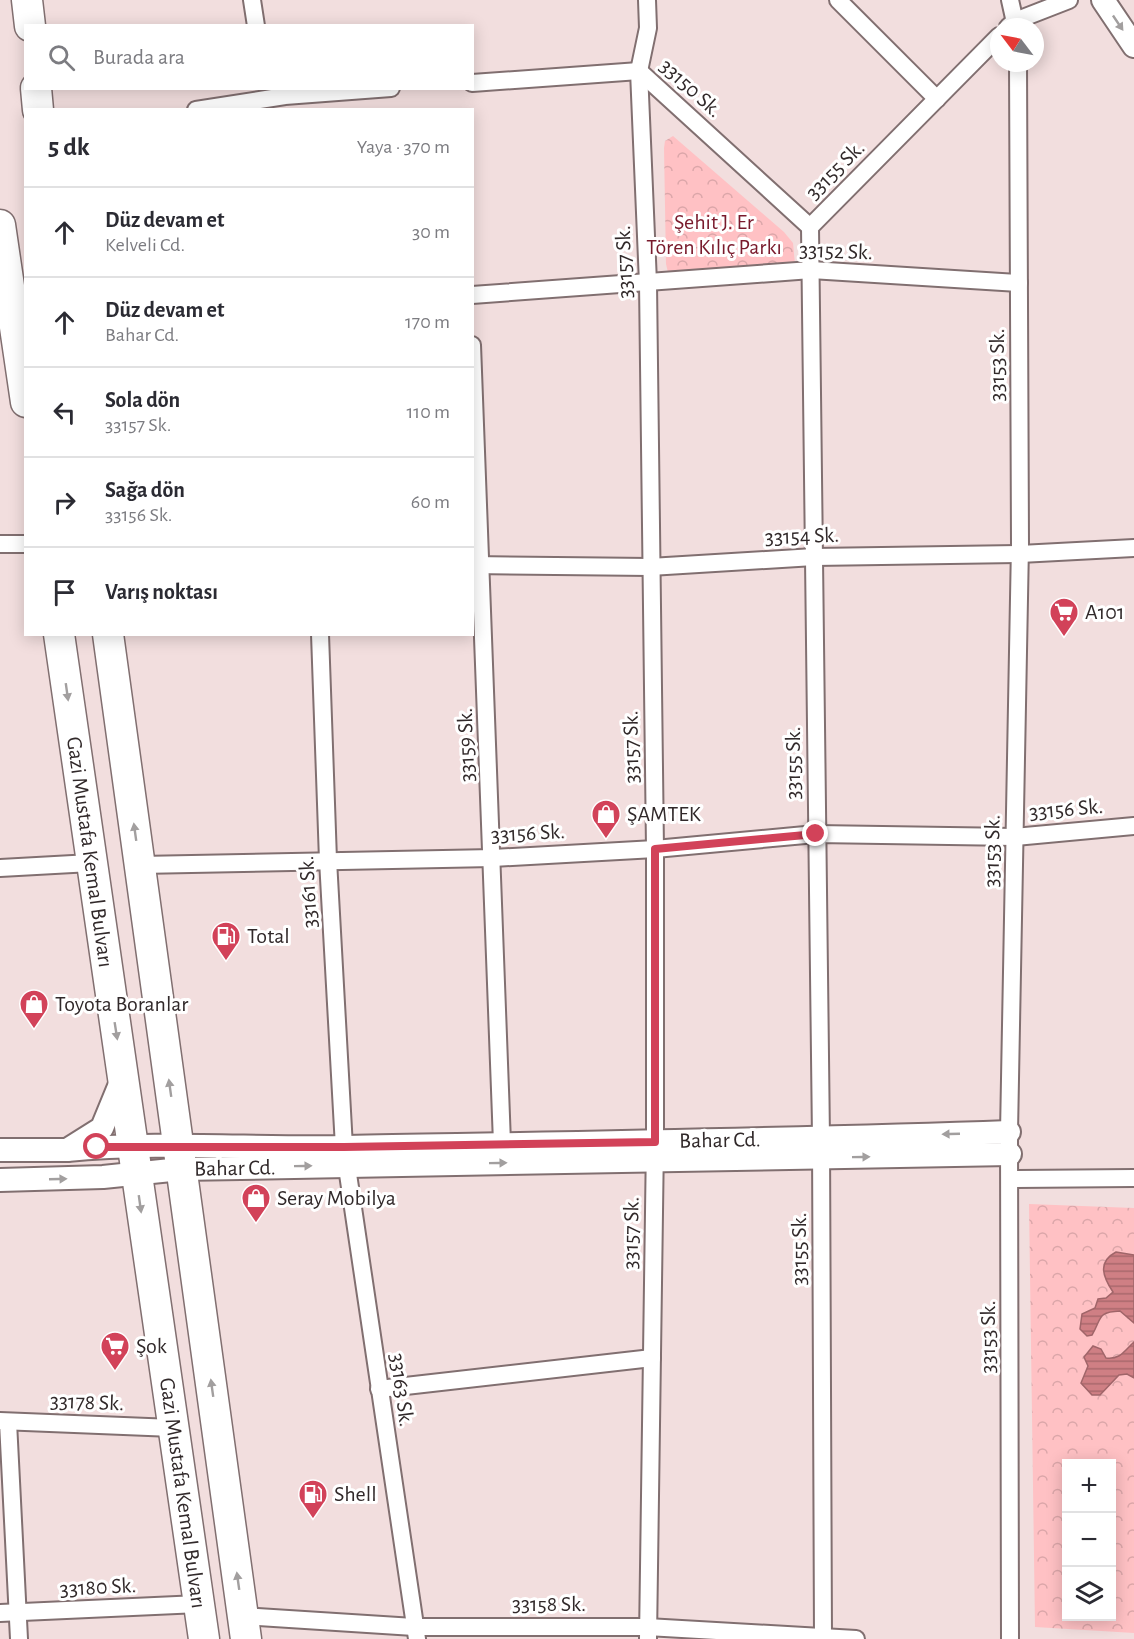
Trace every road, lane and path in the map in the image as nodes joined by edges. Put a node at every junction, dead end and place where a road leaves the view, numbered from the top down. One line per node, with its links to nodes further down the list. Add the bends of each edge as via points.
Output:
1 (27, 0): 10 (highway)
2 (252, 0): 11 (street)
3 (647, 0): 14 (street, 33157 Sk., via 648,28)
4 (838, 0): 20 (street)
5 (1010, 0): 8 (street)
6 (1069, 0): 9 (street)
7 (1103, 0): 13 (street, one-way to 13)
8 (1012, 18)
9 (1029, 18)
10 (30, 24)
11 (256, 24)
12 (990, 45): 20 (street, 33155 Sk.)
13 (1134, 46)
14 (639, 71): 16 (street, 33150 Sk.); 24 (street, 33150 Sk.); 26 (street, 33157 Sk.)
15 (1018, 72): 27 (street, 33153 Sk.)
16 (474, 83)
17 (36, 90): 21 (highway)
18 (369, 90): 19 (street)
19 (283, 98): 22 (street)
20 (937, 99): 24 (street, 33155 Sk.)
21 (38, 108)
22 (210, 108)
23 (0, 225): 29 (highway)
24 (810, 227): 25 (street, 33155 Sk.)
25 (811, 270): 26 (street, 33152 Sk.); 27 (street, 33152 Sk.); 35 (street, 33155 Sk.)
26 (648, 283): 28 (street, 33152 Sk.); 37 (street, 33157 Sk.)
27 (1019, 283): 34 (street, 33153 Sk.)
28 (474, 296)
29 (24, 388)
30 (474, 433): 36 (street, 33159 Sk.)
31 (0, 544): 32 (street)
32 (24, 544)
33 (1134, 548): 34 (street, 33154 Sk.)
34 (1020, 554): 35 (street, 33154 Sk.); 43 (street, 33153 Sk.)
35 (814, 557): 37 (street, 33154 Sk.); 42 (street, 33155 Sk.)
36 (477, 565): 37 (street, 33154 Sk.); 45 (street, 33159 Sk.)
37 (651, 567): 44 (street, 33157 Sk.)
38 (59, 636): 47 (highway, Gazi Mustafa Kemal Bulvarı, one-way to 47)
39 (108, 636): 48 (highway, Gazi Mustafa Kemal Bulvarı, one-way to 39)
40 (320, 636): 46 (street, 33161 Sk.)
41 (1134, 826): 43 (street, 33156 Sk.)
42 (816, 834): 43 (street, 33156 Sk.); 44 (street, 33156 Sk.); 54 (street, 33155 Sk.)
43 (1015, 837): 52 (street, 33153 Sk.)
44 (655, 849): 45 (street, 33156 Sk.); 57 (street, 33157 Sk.)
45 (493, 858): 46 (street, 33156 Sk.); 51 (street, 33159 Sk.)
46 (328, 860): 48 (street, 33156 Sk.); 58 (street, 33161 Sk.)
47 (91, 863): 49 (street); 50 (highway, Gazi Mustafa Kemal Bulvarı, one-way to 50)
48 (140, 865): 59 (highway, Gazi Mustafa Kemal Bulvarı, one-way to 48)
49 (0, 868)
50 (123, 1077): 56 (street, via 102,1128); 60 (highway, Gazi Mustafa Kemal Bulvarı)
51 (502, 1143): 57 (street, Bahar Cd.); 58 (street, Bahar Cd.)
52 (1010, 1143): 54 (street, Bahar Cd.); 63 (street, 33153 Sk.)
53 (97, 1147): 56 (street); 60 (street); 61 (street)
54 (821, 1148): 57 (street, Bahar Cd.); 75 (street, 33155 Sk.)
55 (0, 1150): 56 (street)
56 (67, 1150)
57 (655, 1151): 58 (street, Bahar Cd., one-way to 57); 65 (street, 33157 Sk.)
58 (345, 1156): 59 (street, Bahar Cd.); 66 (street, 33163 Sk.)
59 (180, 1157): 60 (street, Bahar Cd.); 72 (highway, Gazi Mustafa Kemal Bulvarı, one-way to 59)
60 (134, 1160): 61 (street); 68 (highway, Gazi Mustafa Kemal Bulvarı, one-way to 68)
61 (102, 1178): 64 (street, one-way to 61)
62 (1134, 1178): 63 (street)
63 (1010, 1179): 79 (street, 33153 Sk.)
64 (0, 1180)
65 (652, 1358): 66 (street); 74 (street, 33157 Sk.)
66 (379, 1389): 73 (street, 33163 Sk.)
67 (4, 1421): 68 (street, 33178 Sk.); 71 (street)
68 (173, 1428): 69 (highway, Gazi Mustafa Kemal Bulvarı)
69 (199, 1604): 71 (street, 33180 Sk.); 77 (highway, Gazi Mustafa Kemal Bulvarı)
70 (0, 1613): 71 (street, 33180 Sk.)
71 (20, 1614): 76 (street)
72 (244, 1628): 73 (street, 33158 Sk.)
73 (416, 1633): 74 (street, 33158 Sk.)
74 (647, 1633): 75 (street, 33158 Sk.)
75 (823, 1638): 78 (street, 33158 Sk.)
76 (19, 1639)
77 (204, 1639)
78 (856, 1639)
79 (1010, 1639)

